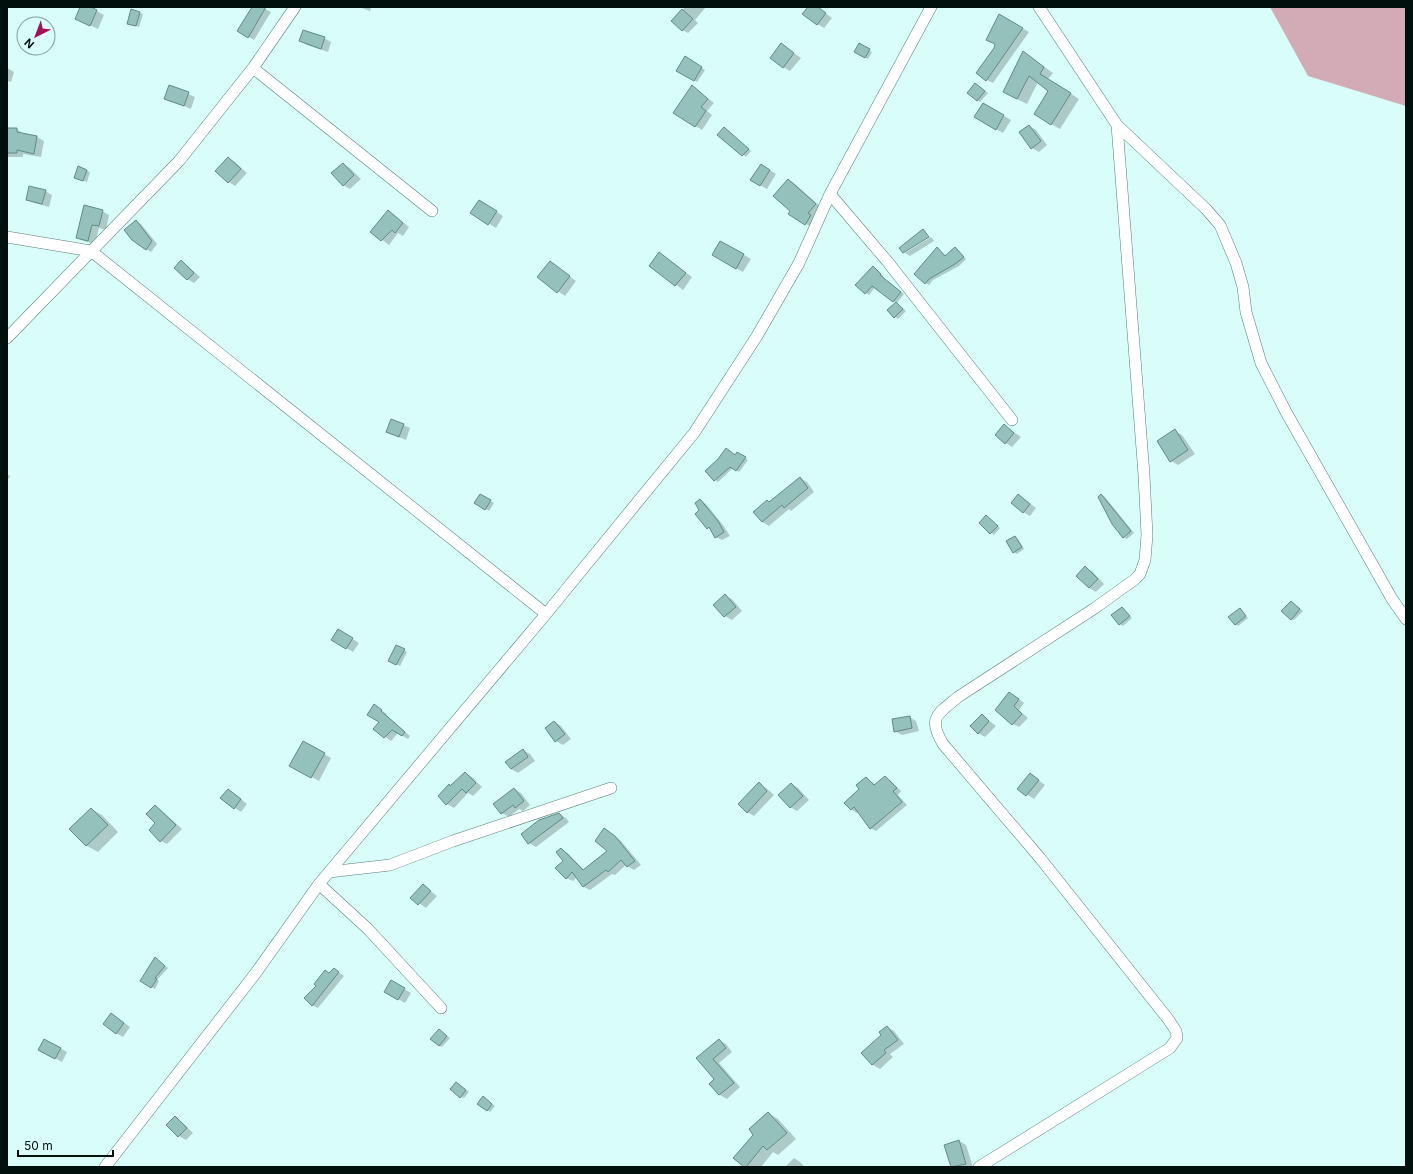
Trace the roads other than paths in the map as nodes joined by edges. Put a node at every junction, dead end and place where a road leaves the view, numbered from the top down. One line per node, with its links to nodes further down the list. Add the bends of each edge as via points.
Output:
1 (295, 7): 4 (street)
2 (931, 7): 6 (street)
3 (1039, 7): 5 (street)
4 (253, 68): 7 (street); 9 (street, via 179,161)
5 (1117, 125): 13 (street, via 1220,225 1236,263 1246,312 1261,364 1392,599); 19 (street, via 1144,475 1147,535 1145,560 1140,574 1134,580 958,697 938,714 934,724 943,744 1040,858 1168,1019 1176,1031 1177,1038 1170,1048)
6 (830, 194): 11 (street, via 887,261); 12 (street, via 798,263 761,330 694,433)
7 (432, 211)
8 (7, 237): 9 (street)
9 (91, 251): 10 (street); 12 (street)
10 (7, 338)
11 (1012, 420)
12 (546, 614): 15 (street)
13 (1406, 619)
14 (612, 788): 15 (street, via 453,841 390,865)
15 (329, 872): 16 (street)
16 (319, 884): 17 (street, via 368,929); 18 (street, via 255,974)
17 (441, 1008)
18 (105, 1167)
19 (979, 1167)

